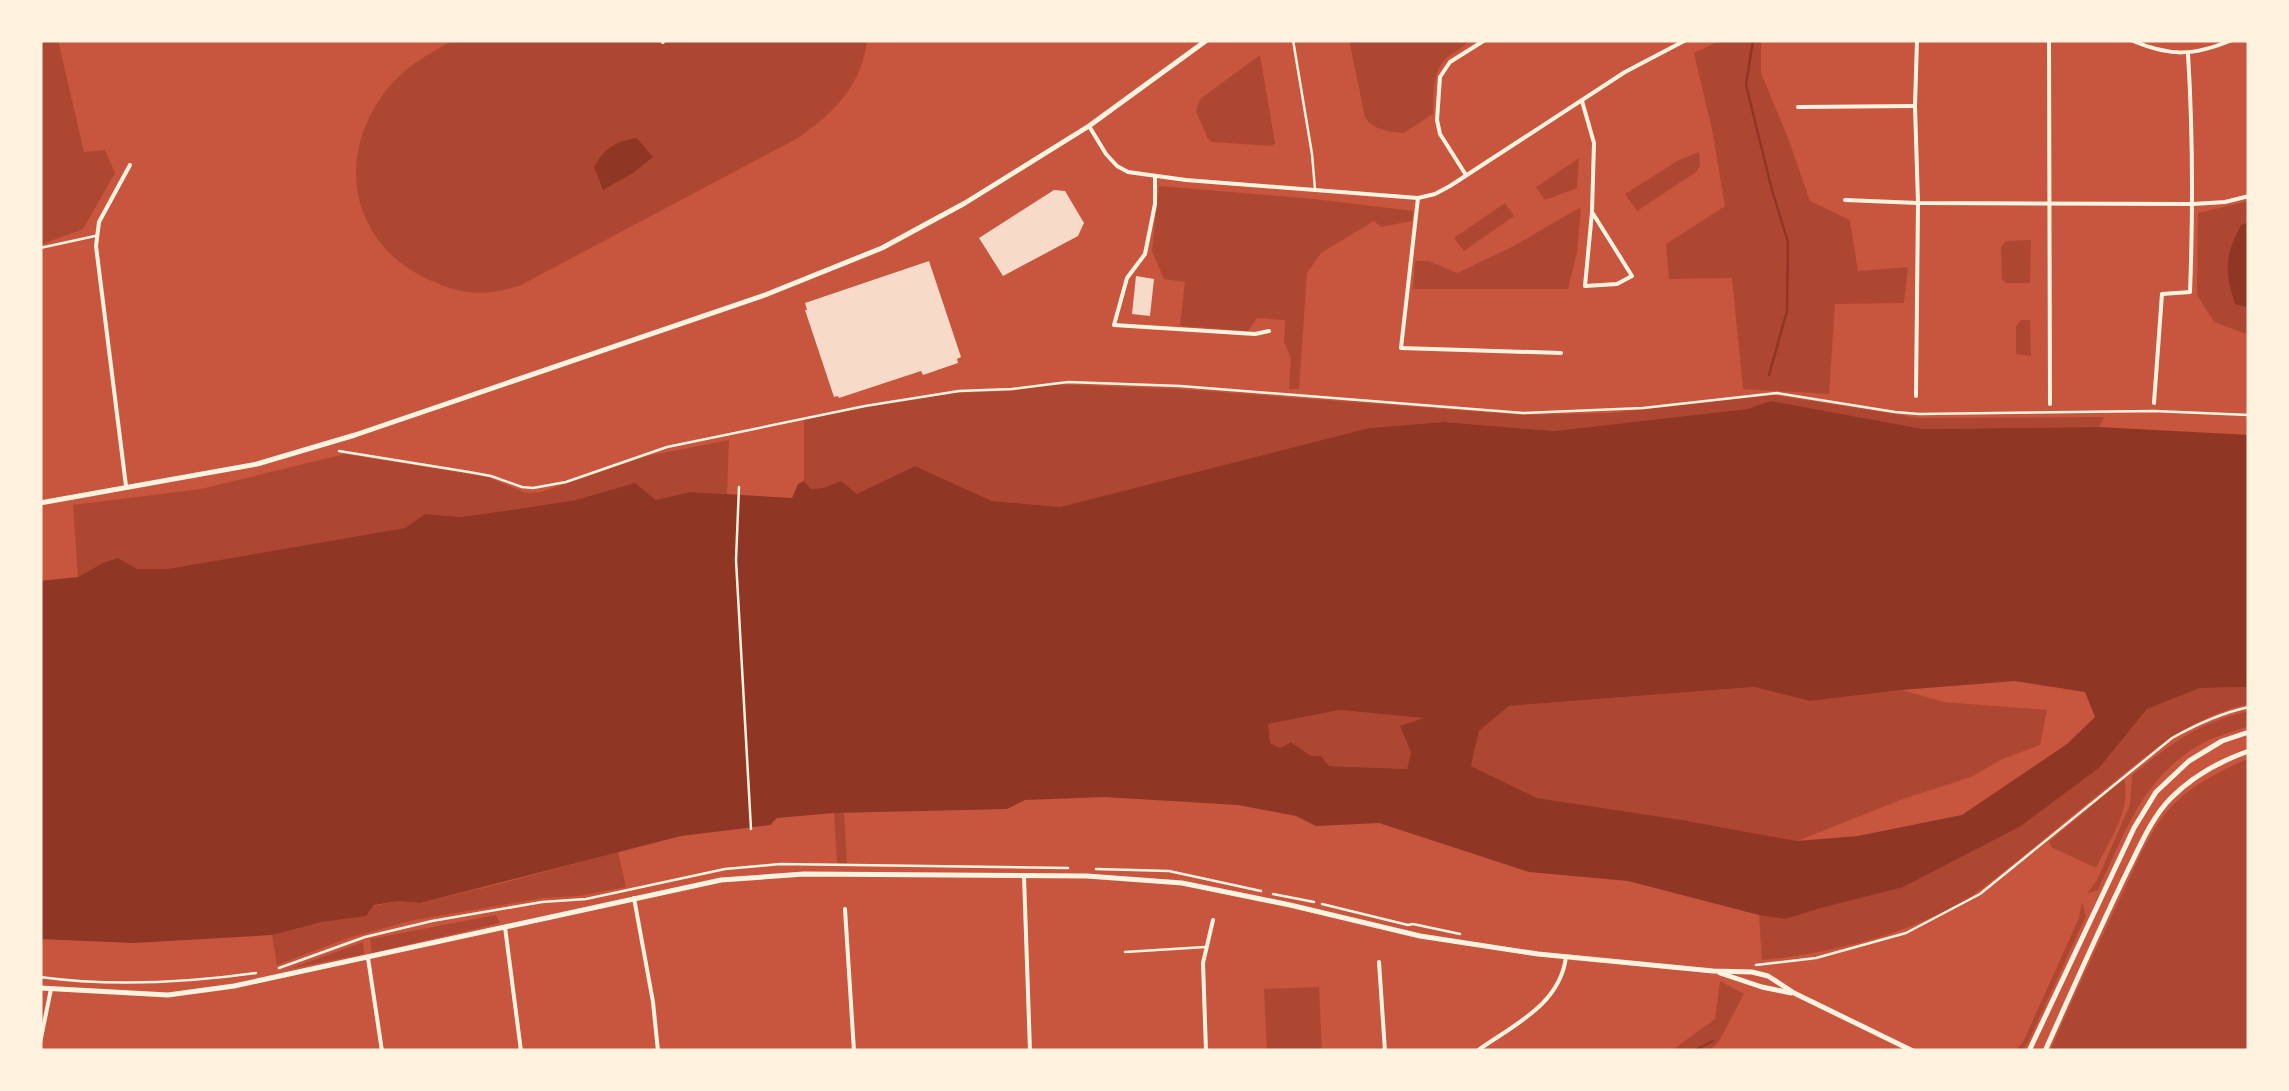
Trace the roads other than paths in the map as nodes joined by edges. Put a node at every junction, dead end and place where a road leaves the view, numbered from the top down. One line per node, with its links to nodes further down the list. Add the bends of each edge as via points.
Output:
1 (1207, 40): 14 (street)
2 (1293, 40): 18 (lane)
3 (1485, 40): 16 (street, via 1440,76 1440,134)
4 (1686, 40): 11 (street)
5 (1917, 40): 12 (street)
6 (2049, 40): 23 (street)
7 (2132, 40): 9 (street)
8 (2232, 40): 10 (street)
9 (2139, 42): 10 (street)
10 (2188, 54): 24 (street)
11 (1582, 100): 16 (street); 25 (street, via 1594,143)
12 (1916, 106): 13 (street); 22 (street)
13 (1798, 107)
14 (1090, 126): 17 (street, via 1117,166); 33 (street, via 882,248 765,295 322,445 257,464)
15 (130, 165): 26 (street)
16 (1466, 175): 20 (street)
17 (1156, 176): 18 (street); 28 (street, via 1145,254 1126,278 1114,324)
18 (1315, 190): 20 (street)
19 (2249, 196): 24 (street)
20 (1418, 198): 29 (street, via 1402,348)
21 (1846, 200): 22 (street)
22 (1918, 203): 23 (street); 30 (street)
23 (2048, 204): 24 (street); 32 (street)
24 (2193, 204): 31 (street, via 2190,292 2162,294)
25 (1592, 212): 25 (street, via 1586,286 1616,284 1632,276)
26 (96, 235): 27 (lane); 33 (street)
27 (40, 248)
28 (1269, 331)
29 (1561, 353)
30 (1916, 396)
31 (2154, 403)
32 (2050, 404)
33 (126, 486): 34 (street)
34 (40, 503)
35 (2249, 732): 61 (street, via 2189,762 2156,792)
36 (2249, 751): 62 (street, via 2195,778 2168,801 2120,886)
37 (1024, 876): 38 (street, via 780,875); 44 (street, via 1182,882 1420,936); 56 (street)
38 (634, 898): 41 (street); 54 (street)
39 (844, 909): 55 (street)
40 (1213, 920): 42 (street)
41 (505, 927): 45 (street); 53 (street)
42 (1206, 947): 43 (lane); 57 (street)
43 (1125, 952)
44 (1566, 957): 47 (street); 59 (street, via 1548,999)
45 (368, 958): 49 (street, via 173,994); 52 (street)
46 (1379, 962): 58 (street)
47 (1713, 971): 50 (street); 50 (street, via 1768,976)
48 (40, 988): 49 (street)
49 (51, 990): 51 (street)
50 (1794, 993): 60 (street)
51 (40, 1043)
52 (382, 1051)
53 (521, 1051)
54 (658, 1051)
55 (854, 1051)
56 (1030, 1051)
57 (1206, 1051)
58 (1385, 1051)
59 (1477, 1051)
60 (1913, 1051)
61 (2029, 1051)
62 (2045, 1051)

